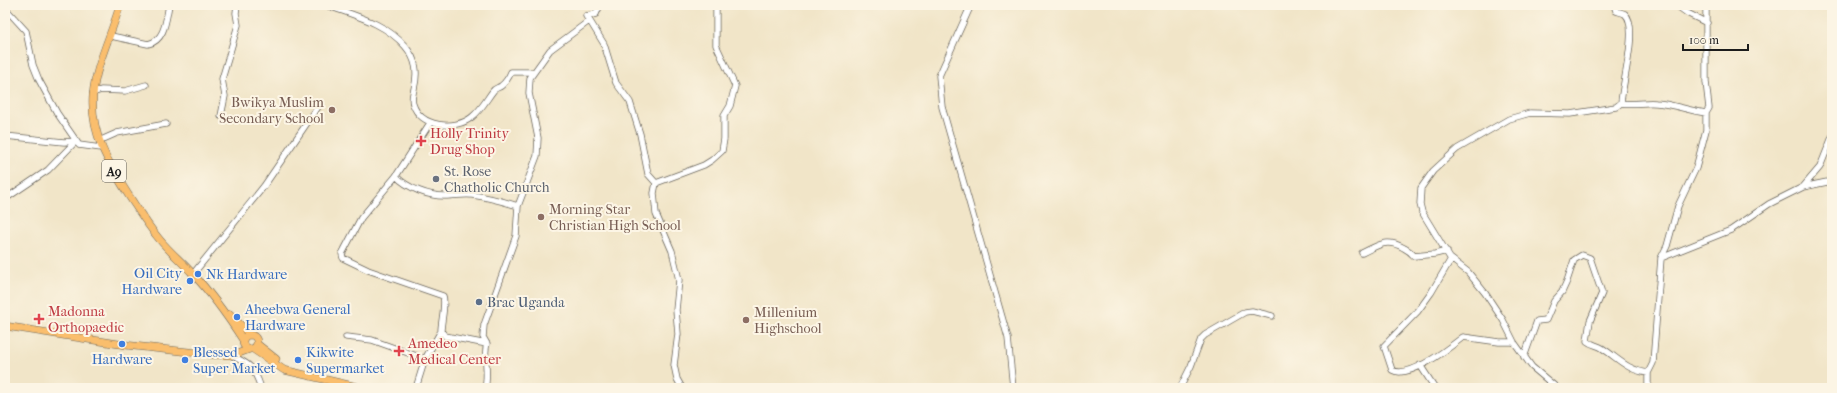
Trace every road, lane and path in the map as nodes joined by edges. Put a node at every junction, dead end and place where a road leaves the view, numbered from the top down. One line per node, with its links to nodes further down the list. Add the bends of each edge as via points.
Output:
1 (120, 5): 15 (main road, A9)
2 (169, 5): 15 (street, via 164,29 154,42 146,44)
3 (238, 5): 22 (street, via 238,25 222,79 225,96)
4 (326, 5): 12 (street)
5 (600, 5): 13 (street, via 596,14)
6 (716, 5): 31 (street, via 716,45 735,86 730,106 724,116 722,152 704,165)
7 (971, 5): 60 (street, via 939,76 942,107 1008,338)
8 (1614, 5): 19 (street, via 1616,11 1625,14 1630,21 1632,31)
9 (1676, 5): 14 (street)
10 (1706, 5): 14 (street)
11 (5, 8): 27 (street, via 26,31 35,70)
12 (346, 8): 23 (street, via 388,30 411,53 417,71 412,103 422,118)
13 (586, 16): 16 (street, via 589,21 550,50); 31 (street, via 600,35 616,83 630,102 648,174)
14 (1707, 23): 21 (street, via 1706,82 1709,108)
15 (111, 36): 18 (main road, A9, via 103,53)
16 (534, 72): 23 (street, via 511,72 481,109 467,120 451,124); 34 (street, via 530,78 529,93 537,128 538,152)
17 (146, 85): 18 (street, via 125,91 101,90)
18 (93, 93): 28 (main road, A9, via 93,120)
19 (1621, 103): 21 (street, via 1658,103); 35 (street, via 1616,107 1576,114 1519,115 1493,127 1458,149 1425,181 1420,195 1422,212)
20 (318, 107): 39 (street, via 264,186)
21 (1706, 113): 37 (street, via 1706,130 1696,168 1678,206)
22 (221, 116)
23 (430, 122): 29 (street)
24 (166, 124): 28 (street, via 117,133)
25 (5, 136): 27 (street)
26 (1832, 137): 32 (street, via 1820,167)
27 (77, 143): 28 (street); 33 (street, via 48,170)
28 (100, 145): 39 (main road, A9, via 113,171 146,222 161,242)
29 (396, 176): 34 (street, via 403,184 432,194 474,195); 43 (street, via 361,218 342,256 368,270 443,296)
30 (1832, 181): 32 (street)
31 (656, 183): 59 (street, via 656,214 672,251 679,280 676,310 678,334 674,365)
32 (1803, 187): 37 (street, via 1769,204 1731,230)
33 (5, 199)
34 (518, 206): 48 (street, via 516,236 484,325 483,337)
35 (1447, 251): 36 (street, via 1414,256 1397,244 1388,242); 38 (street)
36 (1362, 253)
37 (1661, 258): 54 (street, via 1653,363)
38 (1451, 259): 47 (street, via 1468,272 1485,292); 53 (street, via 1415,314 1384,346 1393,371 1416,369)
39 (193, 274): 40 (main road, A9)
40 (221, 308): 44 (main road, A9); 46 (main road, A9)
41 (1272, 316): 61 (street, via 1245,312 1205,335)
42 (5, 326): 50 (main road, via 125,345 216,355)
43 (441, 331): 48 (street, via 445,336); 52 (street)
44 (250, 335): 46 (main road); 49 (main road, A9, via 255,338)
45 (346, 337): 52 (street, via 372,340)
46 (243, 341): 49 (main road, A9, via 245,346); 50 (main road)
47 (1514, 342): 51 (street); 53 (street, via 1463,337)
48 (487, 344): 58 (street)
49 (253, 347): 50 (main road); 56 (main road, A9, via 296,372)
50 (231, 354): 55 (street, via 252,367)
51 (1524, 357): 54 (street, via 1537,321 1547,319 1554,301 1562,292 1574,260 1582,255 1590,258 1601,290 1600,299 1590,321 1588,341 1624,365); 63 (street)
52 (425, 359): 57 (street)
53 (1420, 365): 62 (street)
54 (1648, 373): 64 (street)
55 (261, 388)
56 (362, 388)
57 (416, 388)
58 (486, 388)
59 (682, 388)
60 (1013, 388)
61 (1180, 388)
62 (1434, 388)
63 (1557, 388)
64 (1648, 388)

